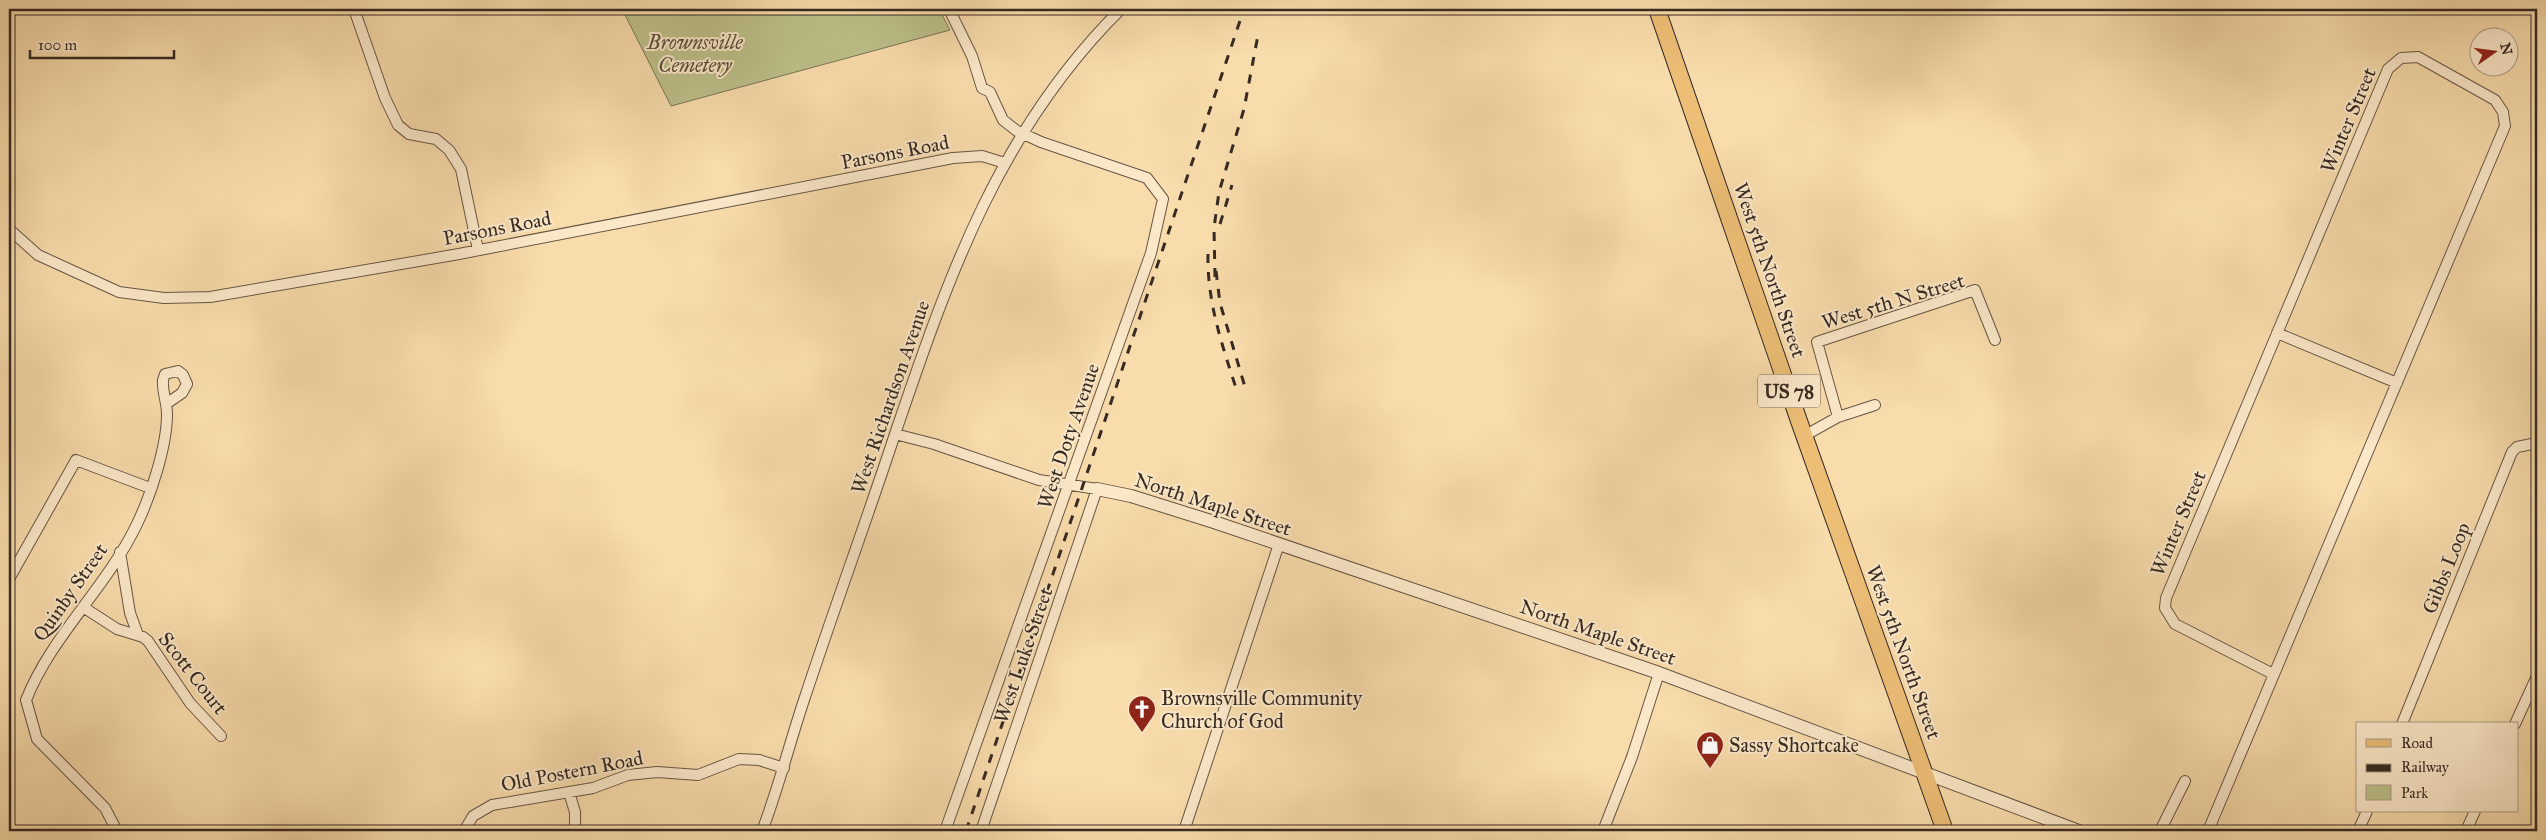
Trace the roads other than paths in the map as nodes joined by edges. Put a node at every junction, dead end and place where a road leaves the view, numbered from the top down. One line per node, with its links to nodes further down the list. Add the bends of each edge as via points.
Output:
1 (354, 9): 8 (street, via 385,98 398,125 409,134 436,139 449,150 462,169)
2 (949, 9): 5 (street, West Doty Avenue, via 972,56 982,88 990,92 1003,120)
3 (1121, 9): 5 (street, West Richardson Avenue, via 1064,73)
4 (1658, 9): 16 (main road, West 5th North Street / US 78)
5 (1023, 134): 6 (street, West Richardson Avenue); 18 (street, West Doty Avenue, via 1147,178 1162,199 1151,253)
6 (1005, 163): 8 (street, Parsons Road, via 982,156 953,158); 15 (street, West Richardson Avenue, via 987,193 953,270)
7 (9, 229): 8 (street, Parsons Road, via 38,255 73,273 119,292 164,298 210,298)
8 (478, 250)
9 (2277, 333): 11 (street); 11 (street, Winter Street, via 2388,69 2401,58 2418,57 2495,100 2503,112 2505,126); 27 (street, Winter Street, via 2165,603 2168,616 2180,628)
10 (1995, 340): 14 (street, West 5th N Street, via 1975,290 1817,342)
11 (2396, 383): 27 (street, Winter Street)
12 (166, 404): 19 (street, Quinby Street, via 164,438)
13 (1875, 405): 14 (street)
14 (1838, 417): 16 (street)
15 (895, 434): 18 (street, via 1039,480); 32 (street, West Richardson Avenue, via 804,698)
16 (1804, 436): 33 (main road, West 5th North Street / US 78)
17 (2537, 443): 29 (street, Gibbs Loop, via 2522,445 2512,452)
18 (1069, 486): 20 (street); 42 (street, West Doty Avenue)
19 (150, 488): 22 (street, Quinby Street, via 138,521); 23 (street, via 76,460)
20 (1097, 489): 21 (street, North Maple Street, via 1131,496); 43 (street, West Luke Street)
21 (1279, 544): 26 (street, North Maple Street); 44 (street)
22 (120, 552): 24 (street, Quinby Street); 25 (street, via 130,613)
23 (9, 579)
24 (83, 607): 25 (street, Scott Court, via 117,629); 38 (street, Quinby Street, via 48,653 26,700 37,739 105,808)
25 (138, 635): 31 (street, Scott Court, via 148,641 190,703)
26 (1659, 673): 33 (street, North Maple Street); 45 (street, via 1632,757)
27 (2273, 674): 49 (street, Winter Street)
28 (2537, 676): 30 (street)
29 (2403, 722)
30 (2516, 722)
31 (221, 736)
32 (784, 768): 35 (street, Old Postern Road, via 759,760 739,759 698,775 642,772); 41 (street, West Richardson Avenue)
33 (1924, 771): 46 (main road, US 78); 47 (street, North Maple Street)
34 (2185, 781): 48 (street)
35 (569, 792): 39 (street, Old Postern Road, via 492,805 473,816); 40 (street, via 575,812)
36 (2366, 812): 50 (street)
37 (2475, 812): 51 (street)
38 (117, 831)
39 (464, 831)
40 (575, 831)
41 (762, 831)
42 (946, 831)
43 (981, 831)
44 (1184, 831)
45 (1603, 831)
46 (1945, 831)
47 (2078, 831)
48 (2160, 831)
49 (2208, 831)
50 (2358, 831)
51 (2466, 831)

